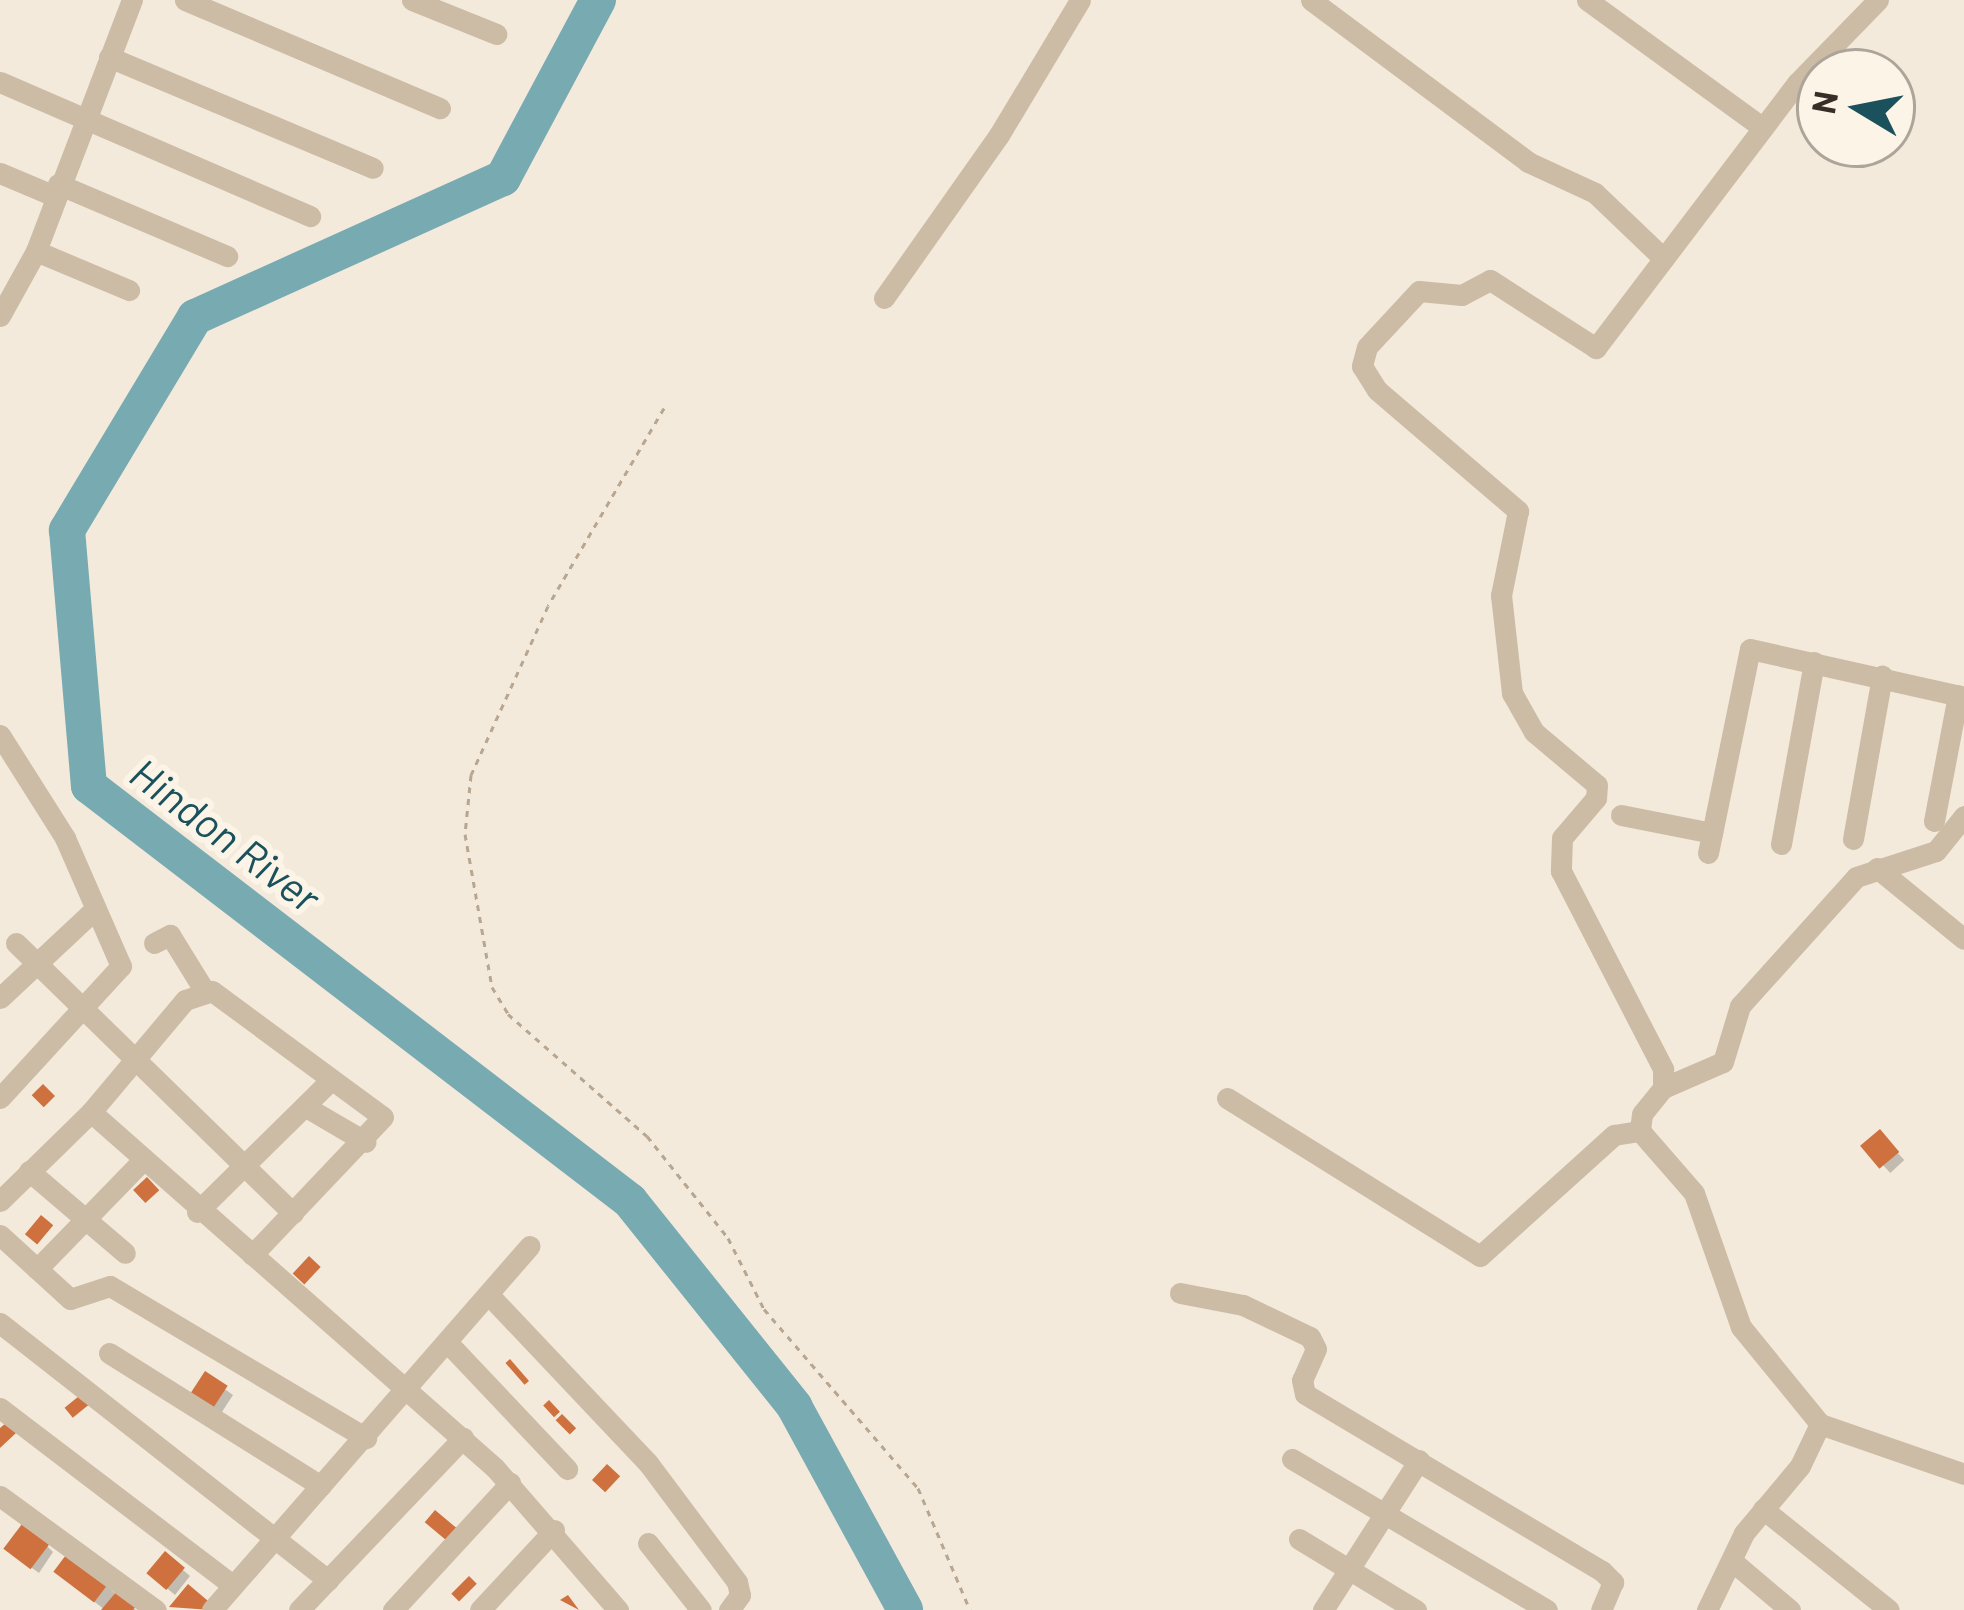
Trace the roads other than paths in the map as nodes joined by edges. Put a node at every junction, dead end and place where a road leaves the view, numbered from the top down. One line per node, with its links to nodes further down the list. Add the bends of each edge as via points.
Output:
1 (133, 0): 9 (street)
2 (185, 0): 11 (street)
3 (412, 0): 8 (street)
4 (1080, 0): 22 (street, via 999,135)
5 (1311, 0): 20 (street, via 1528,162 1595,193)
6 (1587, 0): 13 (street)
7 (1878, 0): 13 (street)
8 (496, 34)
9 (109, 57): 12 (street); 14 (street)
10 (0, 82): 12 (street)
11 (440, 107)
12 (82, 118): 16 (street); 17 (street)
13 (1762, 127): 20 (street)
14 (373, 168)
15 (0, 173): 16 (street)
16 (55, 190): 18 (street); 19 (street)
17 (310, 216)
18 (36, 250): 21 (street); 23 (street)
19 (227, 256)
20 (1664, 260): 44 (street, via 1596,348 1490,280 1462,295 1419,291 1367,347 1362,366 1377,391 1518,512 1501,595 1512,693 1534,732 1598,785 1597,798 1562,838 1561,871 1627,986 1663,1069)
21 (129, 290)
22 (884, 298)
23 (0, 316)
24 (1814, 662): 25 (street); 28 (street, via 1757,647 1747,654 1710,843); 32 (street)
25 (1882, 676): 26 (street); 31 (street)
26 (1961, 696): 30 (street)
27 (0, 734): 34 (street, via 64,838)
28 (1621, 814)
29 (1964, 816): 33 (street, via 1936,850)
30 (1934, 821)
31 (1853, 838)
32 (1781, 844)
33 (1877, 868): 35 (street); 44 (street, via 1850,884 1741,1006 1723,1062)
34 (93, 910): 38 (street); 41 (street, via 121,966)
35 (1964, 939)
36 (16, 943): 38 (street)
37 (154, 943): 39 (street, via 170,935)
38 (38, 959): 40 (street); 41 (street)
39 (204, 990): 42 (street, via 184,1000); 43 (street)
40 (0, 998)
41 (90, 1008): 42 (street); 45 (street)
42 (133, 1057): 48 (street); 52 (street)
43 (330, 1081): 47 (street); 50 (street, via 379,1109 379,1129)
44 (1663, 1088): 49 (street, via 1642,1114)
45 (0, 1098)
46 (1227, 1098): 49 (street, via 1480,1256 1614,1135)
47 (306, 1107): 50 (street); 52 (street)
48 (91, 1112): 51 (street); 53 (street)
49 (1640, 1132): 70 (street, via 1694,1193 1741,1327)
50 (366, 1142): 56 (street)
51 (142, 1161): 55 (street); 57 (street)
52 (249, 1168): 55 (street); 56 (street)
53 (29, 1172): 54 (street); 57 (street)
54 (0, 1202)
55 (197, 1212): 61 (street)
56 (293, 1213): 61 (street)
57 (86, 1219): 60 (street); 62 (street)
58 (0, 1234): 62 (street)
59 (530, 1246): 64 (street)
60 (125, 1252)
61 (252, 1256): 68 (street)
62 (37, 1269): 71 (street, via 70,1299 110,1286)
63 (1180, 1293): 74 (street, via 1243,1305 1310,1337 1316,1349 1302,1380 1305,1394)
64 (489, 1295): 66 (street); 97 (street, via 648,1463 737,1582 740,1594)
65 (0, 1323): 83 (street)
66 (447, 1342): 68 (street); 75 (street)
67 (109, 1353): 78 (street)
68 (405, 1388): 71 (street); 72 (street)
69 (0, 1408): 89 (street)
70 (1820, 1424): 76 (street); 80 (street, via 1808,1455)
71 (365, 1438): 78 (street)
72 (463, 1438): 77 (street); 88 (street)
73 (1292, 1459): 81 (street)
74 (1419, 1460): 81 (street); 101 (street, via 1610,1577)
75 (567, 1469)
76 (1964, 1474)
77 (510, 1483): 82 (street); 93 (street)
78 (321, 1486): 83 (street)
79 (0, 1496): 90 (street)
80 (1763, 1509): 86 (street); 104 (street)
81 (1384, 1515): 87 (street); 100 (street)
82 (554, 1530): 94 (street); 95 (street)
83 (276, 1534): 88 (street); 89 (street)
84 (1299, 1539): 87 (street)
85 (648, 1544): 96 (street)
86 (1732, 1562): 102 (street); 103 (street)
87 (1349, 1569): 98 (street); 99 (street)
88 (328, 1580): 92 (street)
89 (232, 1585): 91 (street)
90 (157, 1610)
91 (212, 1610)
92 (299, 1610)
93 (393, 1610)
94 (480, 1610)
95 (618, 1610)
96 (701, 1610)
97 (729, 1610)
98 (1324, 1610)
99 (1416, 1610)
100 (1546, 1610)
101 (1601, 1610)
102 (1707, 1610)
103 (1790, 1610)
104 (1889, 1610)

